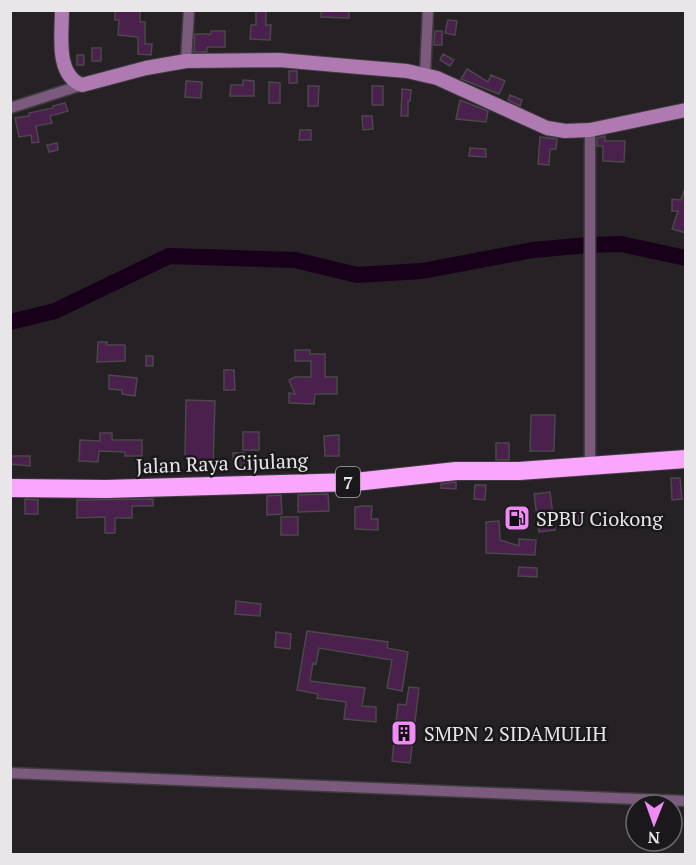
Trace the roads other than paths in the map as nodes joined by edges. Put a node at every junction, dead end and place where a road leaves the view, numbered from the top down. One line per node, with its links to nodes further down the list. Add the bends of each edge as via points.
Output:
1 (62, 10): 6 (street, via 66,73)
2 (189, 10): 4 (street)
3 (428, 10): 5 (street)
4 (186, 61): 5 (street, via 279,60); 6 (street)
5 (425, 75): 9 (street, via 548,128)
6 (82, 86): 7 (street)
7 (10, 108)
8 (686, 110): 9 (street)
9 (590, 130): 11 (street)
10 (686, 459): 11 (highway, Jalan Raya Cijulang / 7)
11 (590, 465): 12 (highway, Jalan Raya Cijulang / 7, via 456,471 344,482)
12 (10, 488)
13 (10, 773): 14 (street)
14 (686, 801)

